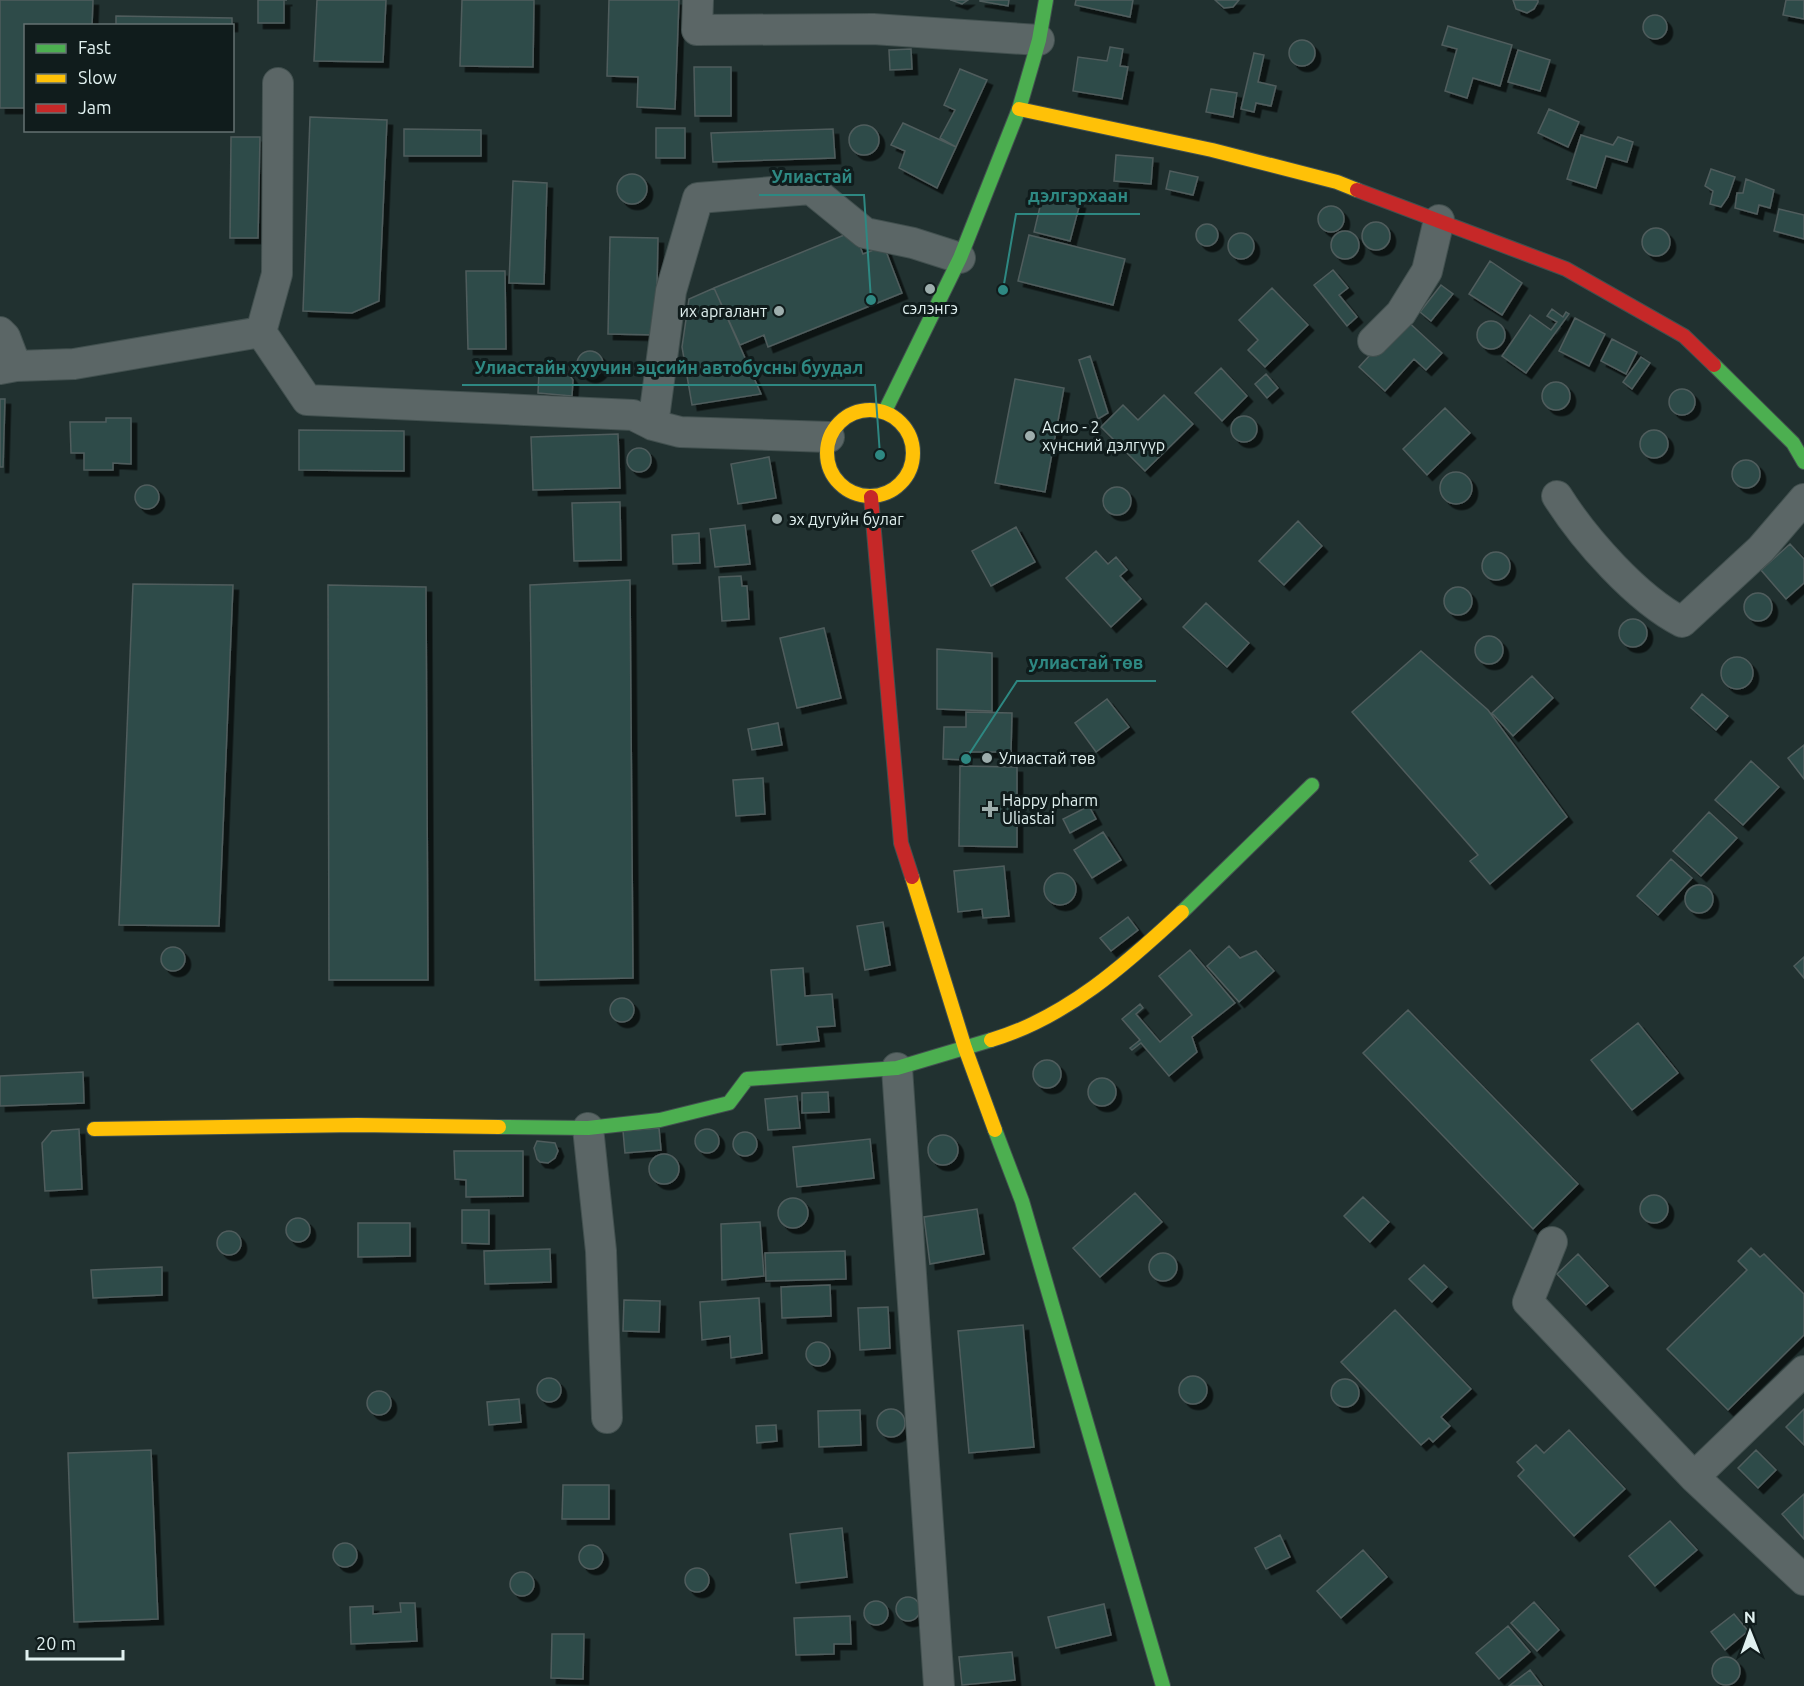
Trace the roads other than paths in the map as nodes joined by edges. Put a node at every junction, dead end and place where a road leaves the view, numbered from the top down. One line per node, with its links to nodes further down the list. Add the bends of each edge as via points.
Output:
1 (698, 0): 3 (street, via 697,30 873,29)
2 (1046, 0): 3 (street)
3 (1039, 40): 5 (street)
4 (278, 83): 9 (street, via 277,273)
5 (1019, 109): 6 (street, via 1212,150 1337,182); 7 (street)
6 (1439, 220): 10 (street, via 1427,271 1401,313); 15 (street, via 1566,269 1684,336 1793,442)
7 (960, 258): 12 (street); 13 (street, via 865,233 811,189 698,198 670,291)
8 (0, 332): 11 (street, via 5,337)
9 (261, 332): 11 (street, via 74,364); 13 (street, via 307,400 633,415)
10 (1372, 341)
11 (8, 368)
12 (885, 411): 14 (street, via 852,412); 17 (street, via 910,434 914,452 902,483 888,493)
13 (653, 425): 14 (street, via 680,432)
14 (829, 437): 17 (street, via 826,454 830,471 840,485 855,494)
15 (1804, 462)
16 (1557, 496): 18 (street, via 1570,517 1628,583 1682,622 1761,549)
17 (872, 497): 20 (street, via 901,843)
18 (1804, 499)
19 (1312, 785): 20 (street, via 1145,947 1076,1001 1018,1032)
20 (965, 1048): 21 (street); 30 (street, via 1022,1201)
21 (897, 1068): 22 (street, via 747,1079 729,1103 660,1119); 29 (street)
22 (588, 1128): 23 (street, via 357,1125); 26 (street, via 601,1251)
23 (94, 1129)
24 (1552, 1242): 27 (street, via 1528,1302)
25 (1804, 1371): 27 (street)
26 (607, 1418)
27 (1694, 1478): 28 (street)
28 (1804, 1580)
29 (939, 1686)
30 (1163, 1686)

